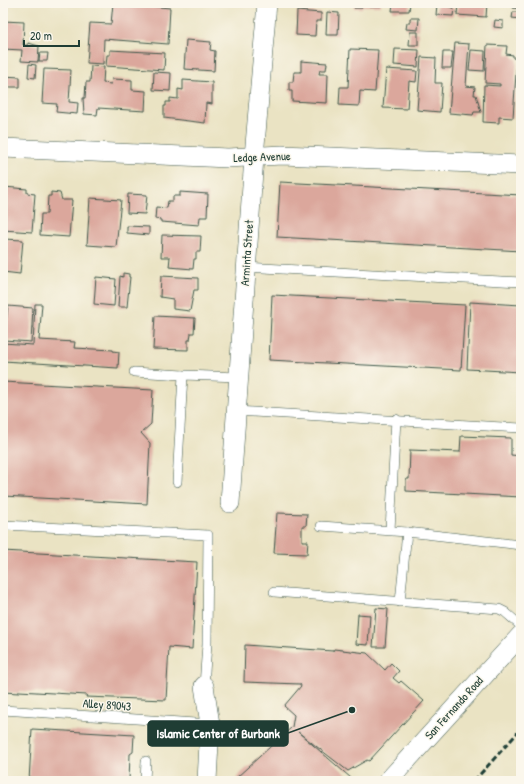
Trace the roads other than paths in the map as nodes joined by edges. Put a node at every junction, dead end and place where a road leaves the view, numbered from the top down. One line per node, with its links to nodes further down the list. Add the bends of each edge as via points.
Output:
1 (267, 3): 3 (street, Arminta Street)
2 (3, 148): 3 (street, Ledge Avenue)
3 (254, 157): 4 (street, Ledge Avenue, via 282,155); 5 (street, Arminta Street)
4 (521, 165)
5 (246, 267): 6 (lane); 9 (street, Arminta Street)
6 (521, 282)
7 (134, 372): 8 (lane)
8 (183, 375): 9 (lane); 13 (lane)
9 (239, 377): 10 (street, Arminta Street)
10 (236, 411): 11 (lane); 14 (street, Arminta Street)
11 (396, 419): 12 (lane); 17 (lane)
12 (521, 428)
13 (177, 482)
14 (230, 503)
15 (3, 525): 24 (lane, via 208,534)
16 (321, 526): 17 (lane)
17 (390, 530): 18 (lane)
18 (407, 532): 19 (lane); 21 (lane)
19 (521, 545)
20 (274, 592): 21 (lane)
21 (400, 602): 22 (lane, via 498,610 505,612)
22 (521, 626)
23 (521, 635): 30 (street, San Fernando Road)
24 (204, 686): 26 (street)
25 (3, 710): 26 (lane, Alley 89043)
26 (210, 724): 29 (street)
27 (146, 761): 28 (lane)
28 (145, 781)
29 (207, 781)
30 (388, 781)

